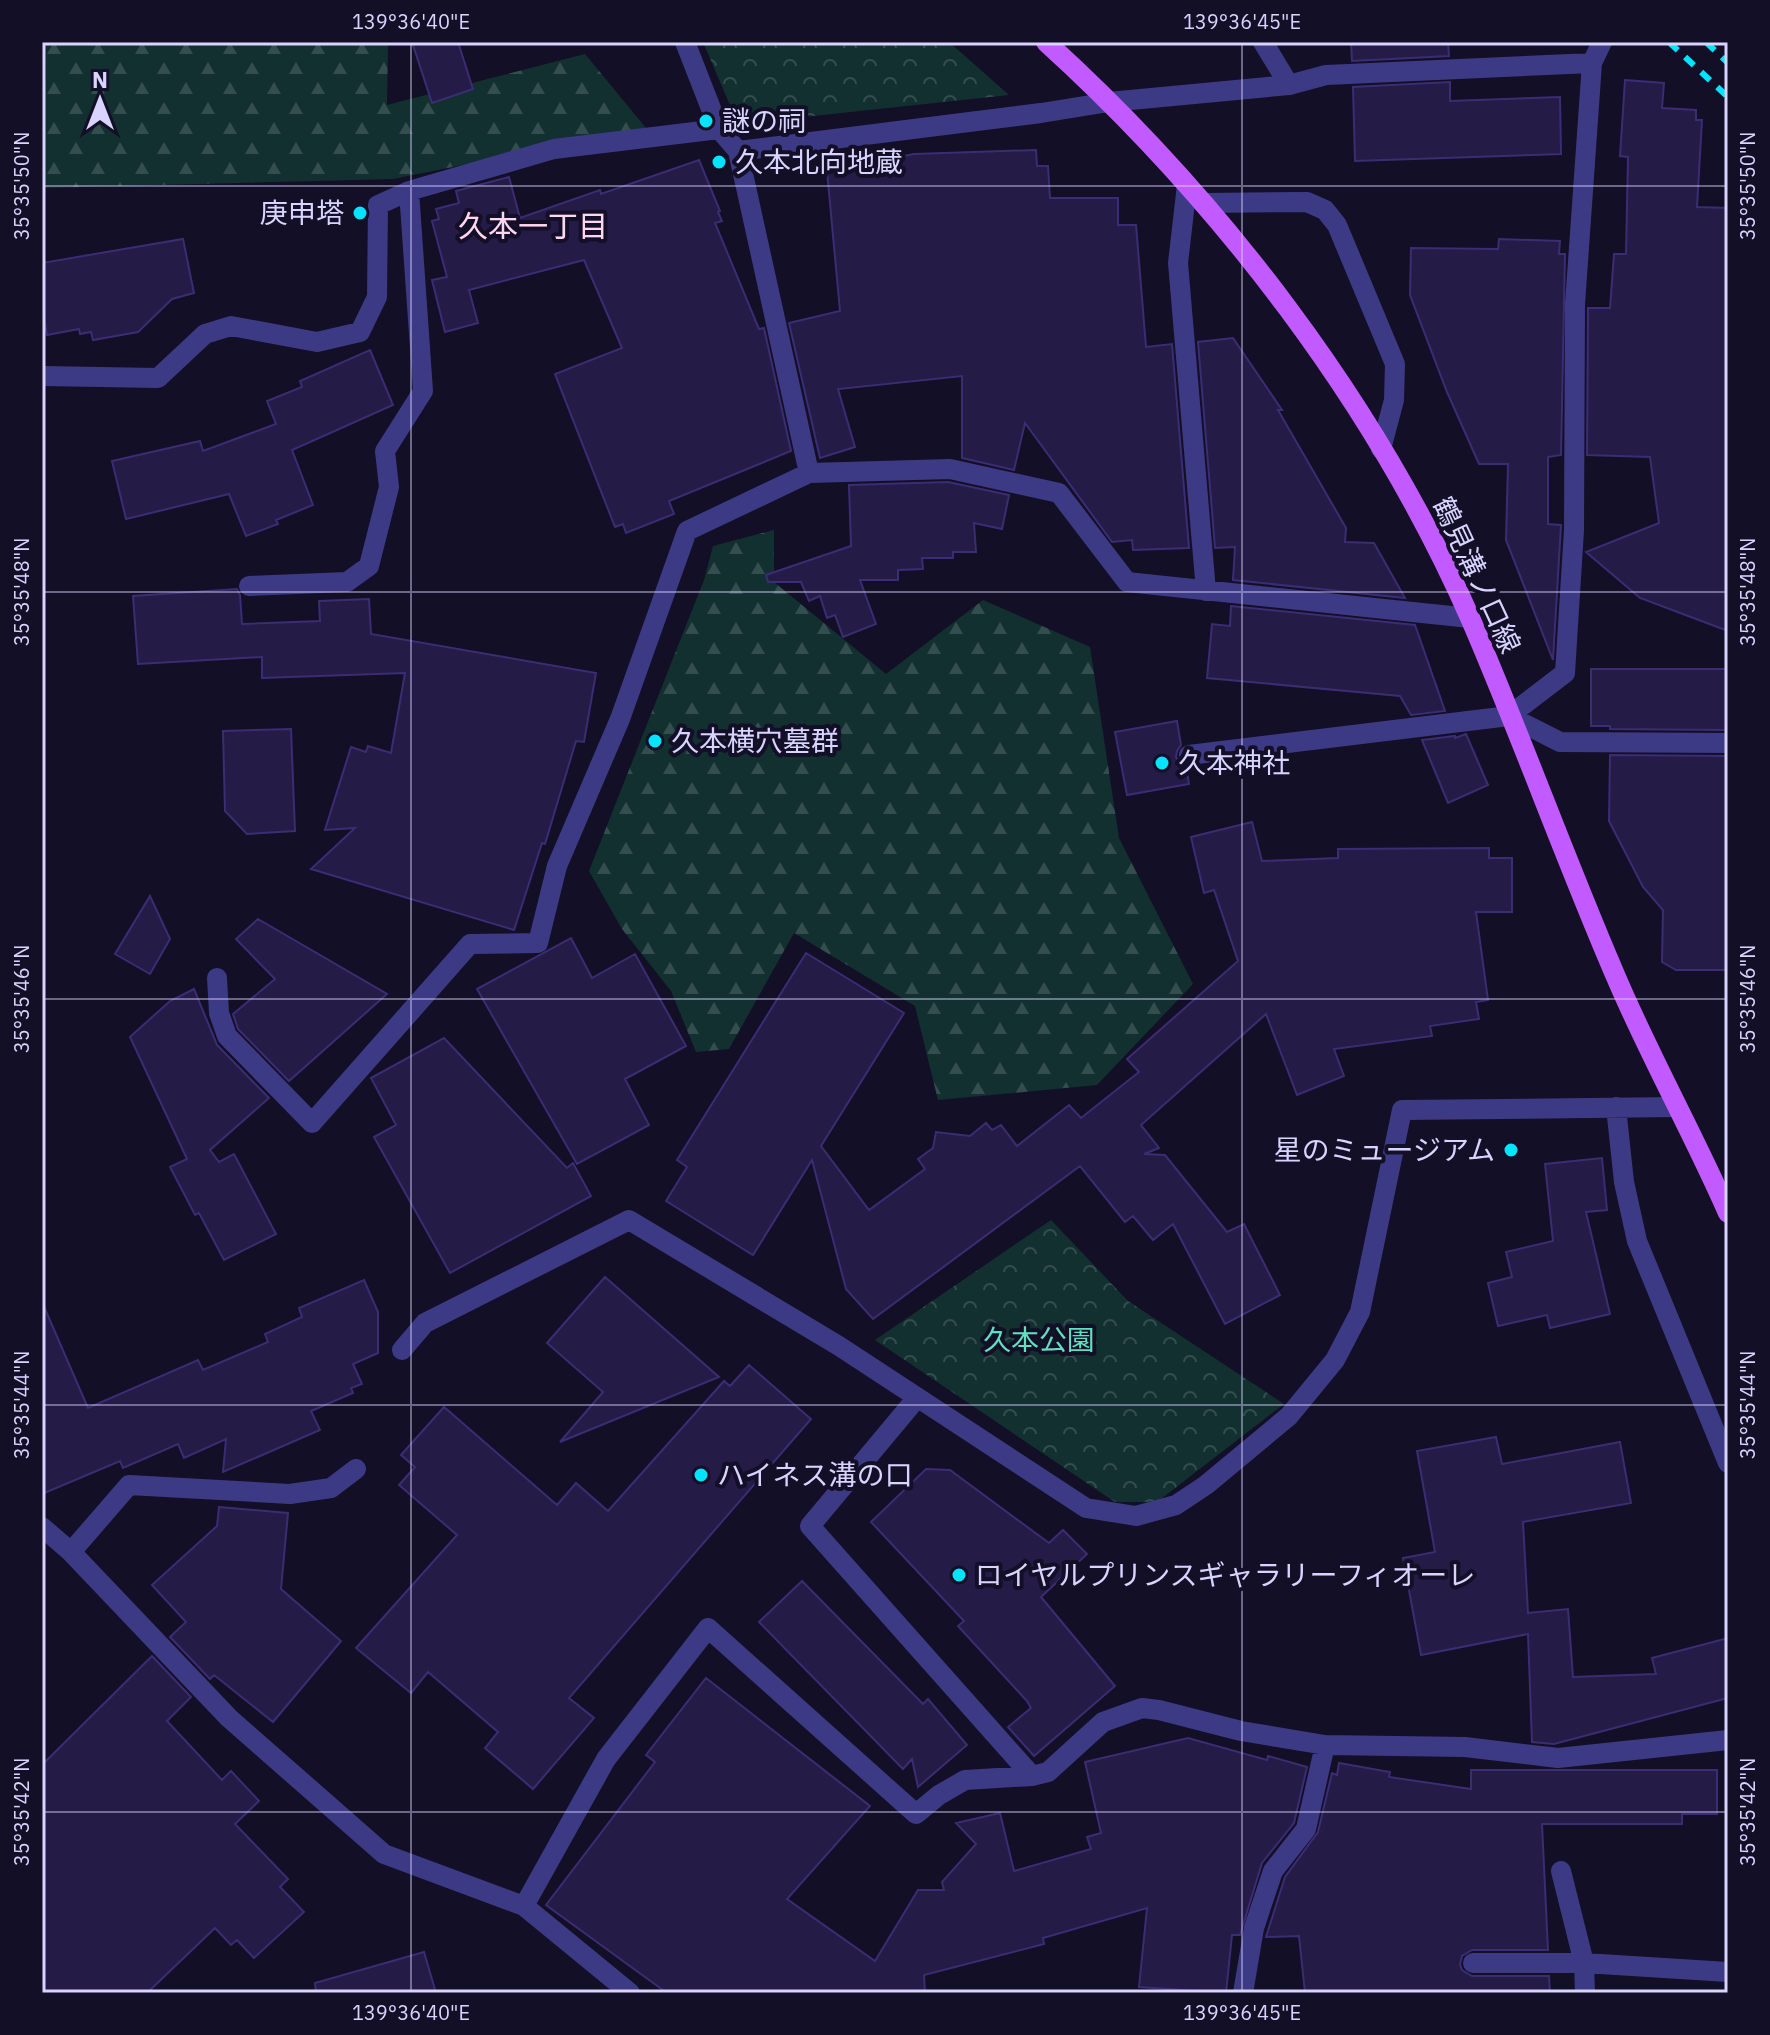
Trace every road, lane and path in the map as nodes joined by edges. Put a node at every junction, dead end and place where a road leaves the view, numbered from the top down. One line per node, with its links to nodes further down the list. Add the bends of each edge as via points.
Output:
1 (685, 42): 8 (street)
2 (1046, 42): 7 (main road, 鶴見溝ノ口線)
3 (1263, 42): 6 (street)
4 (1602, 42): 5 (street)
5 (1592, 63): 6 (street, via 1326,75); 19 (street, via 1575,304 1574,530 1565,673)
6 (1289, 85): 7 (street)
7 (1109, 102): 9 (street); 10 (main road, 鶴見溝ノ口線)
8 (719, 129): 9 (street); 11 (street, via 554,149)
9 (738, 151): 15 (street)
10 (1187, 185): 12 (main road, 鶴見溝ノ口線); 17 (street, via 1178,263)
11 (409, 191): 13 (street, via 378,205 377,297 360,332 317,342 231,326 205,334 158,378); 16 (street, via 423,391 385,451 389,487 369,566 347,582)
12 (1203, 203): 14 (main road, 鶴見溝ノ口線, via 1298,323); 14 (street, via 1307,202 1325,210 1337,225 1395,364 1394,400)
13 (43, 380)
14 (1381, 449): 18 (main road, 鶴見溝ノ口線)
15 (809, 473): 17 (street, via 950,469 1059,493 1127,582); 22 (street, via 687,531 620,719 557,866 538,943 470,944 312,1123 227,1036)
16 (249, 586)
17 (1206, 591): 18 (street)
18 (1470, 618): 19 (main road, 鶴見溝ノ口線)
19 (1509, 716): 20 (street, via 1560,742); 21 (street); 24 (main road, 鶴見溝ノ口線, via 1616,979)
20 (1728, 743)
21 (1189, 755)
22 (217, 978)
23 (1616, 1107): 24 (street); 27 (street, via 1402,1110 1360,1312 1335,1360 1289,1416 1176,1505 1136,1516 1086,1508); 28 (street, via 1637,1241)
24 (1677, 1107): 25 (main road, 鶴見溝ノ口線)
25 (1728, 1213)
26 (402, 1350): 27 (street, via 425,1323 629,1220 839,1346)
27 (916, 1399): 34 (street, via 810,1526)
28 (1728, 1463)
29 (356, 1469): 31 (street, via 331,1488 290,1494 129,1485)
30 (42, 1527): 31 (street)
31 (71, 1552): 36 (street, via 229,1718 384,1854)
32 (1728, 1740): 33 (street, via 1558,1758 1465,1747)
33 (1325, 1745): 34 (street, via 1142,1708 1103,1722 1048,1772); 41 (street, via 1306,1829 1273,1871 1254,1928)
34 (1032, 1776): 36 (street, via 965,1780 916,1814 708,1628 606,1759)
35 (1561, 1871): 38 (street)
36 (524, 1906): 40 (street)
37 (1473, 1963): 38 (street)
38 (1584, 1963): 39 (street); 42 (street)
39 (1728, 1972)
40 (630, 1993)
41 (1243, 1993)
42 (1585, 1993)

